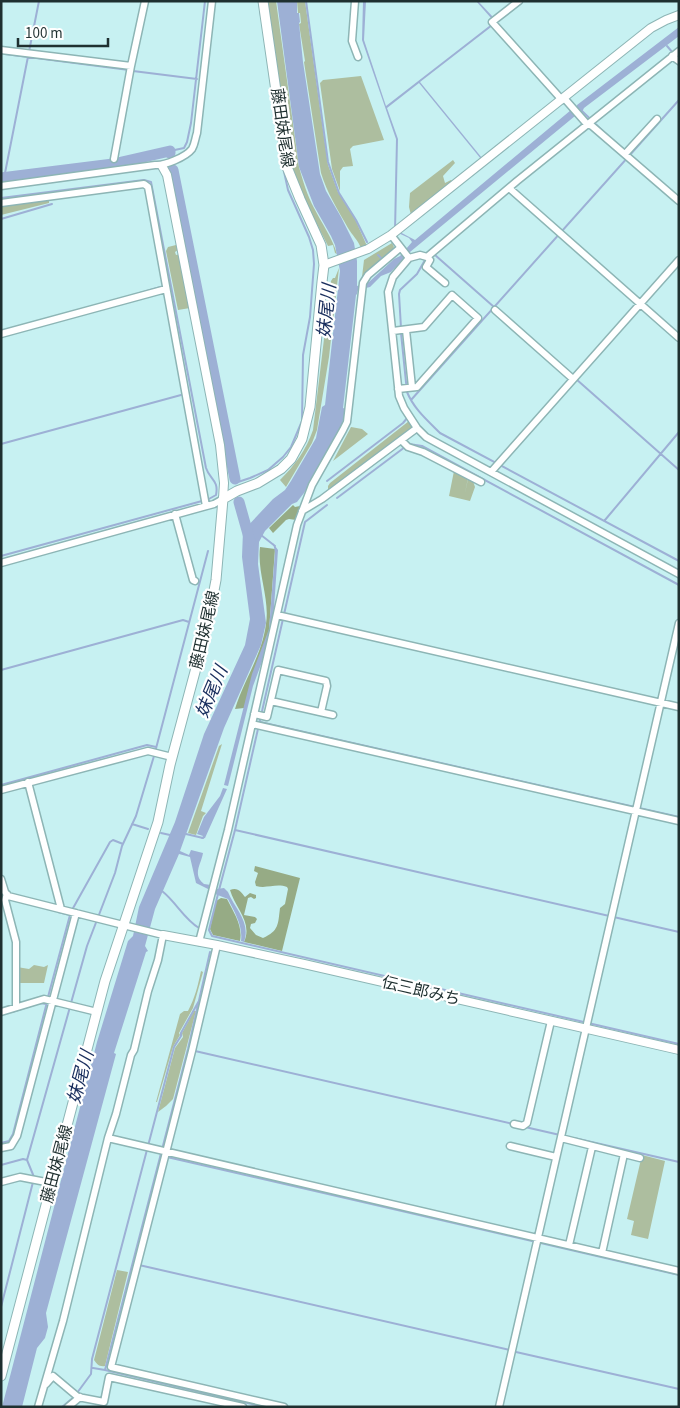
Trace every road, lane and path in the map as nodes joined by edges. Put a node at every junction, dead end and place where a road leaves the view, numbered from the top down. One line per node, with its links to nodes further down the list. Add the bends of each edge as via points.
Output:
1 (145, 1): 11 (street)
2 (212, 1): 17 (street, via 195,141 188,153)
3 (263, 1): 26 (main road, 藤田妹尾線, via 287,167 319,238)
4 (355, 1): 9 (street, via 352,41)
5 (519, 1): 12 (street, via 494,22)
6 (679, 15): 12 (street, via 651,28)
7 (1, 50): 11 (street)
8 (675, 54): 10 (street); 14 (street)
9 (358, 57)
10 (679, 62)
11 (131, 66): 16 (street)
12 (563, 99): 14 (street); 22 (street)
13 (657, 118): 15 (street)
14 (591, 122): 15 (street); 19 (street)
15 (627, 154): 20 (street)
16 (114, 159)
17 (162, 166): 18 (street); 40 (street, via 167,175 220,444)
18 (1, 186)
19 (509, 188): 24 (street); 29 (street)
20 (679, 201)
21 (1, 203): 28 (street, via 146,185)
22 (391, 235): 23 (street); 26 (street, via 360,253)
23 (405, 253): 24 (street); 31 (street, via 389,287 389,303); 42 (street, via 368,275 362,283 347,422)
24 (427, 257): 27 (street, via 430,260 426,267)
25 (679, 260): 29 (street)
26 (324, 265): 40 (main road, 藤田妹尾線, via 310,407 302,439 281,469)
27 (445, 283)
28 (166, 287): 32 (street); 41 (street)
29 (641, 302): 33 (street); 34 (street)
30 (495, 310): 34 (street)
31 (401, 330): 35 (street); 35 (street); 35 (street, via 424,327 452,295 478,318 417,387)
32 (1, 334)
33 (679, 338)
34 (572, 379): 38 (street)
35 (406, 388): 36 (street, via 402,402)
36 (417, 428): 37 (street); 38 (street)
37 (405, 444): 39 (street); 42 (street)
38 (491, 472): 45 (street)
39 (481, 482)
40 (223, 499): 41 (street); 56 (main road, 藤田妹尾線, via 213,599)
41 (206, 506): 43 (street)
42 (302, 511): 47 (street, via 289,558)
43 (175, 514): 44 (street); 46 (street)
44 (1, 562)
45 (679, 574)
46 (195, 581)
47 (282, 616): 50 (street); 54 (street)
48 (679, 623): 50 (street)
49 (271, 700): 52 (street); 52 (street, via 278,670 326,681); 54 (street, via 267,717)
50 (662, 701): 51 (street); 59 (street)
51 (679, 707)
52 (321, 712): 53 (street)
53 (333, 714)
54 (259, 715): 55 (street)
55 (257, 725): 59 (street); 67 (street)
56 (172, 757): 57 (street, via 148,751); 65 (main road, 藤田妹尾線, via 158,822)
57 (28, 782): 58 (street); 63 (street)
58 (1, 790)
59 (637, 809): 60 (street); 74 (street)
60 (679, 822)
61 (1, 879): 62 (street)
62 (6, 897): 63 (street); 70 (street, via 16,942)
63 (61, 910): 64 (street)
64 (73, 912): 65 (street); 69 (street)
65 (127, 926): 66 (street); 72 (main road, 藤田妹尾線)
66 (163, 936): 67 (street, 伝三郎みち); 78 (street)
67 (199, 942): 68 (street, 伝三郎みち)
68 (217, 945): 73 (street, 伝三郎みち); 82 (street)
69 (49, 1000): 70 (street); 72 (street); 81 (street, via 17,1136 11,1146)
70 (16, 1007): 71 (street)
71 (1, 1012)
72 (97, 1012): 87 (main road, 藤田妹尾線)
73 (552, 1021): 74 (street, 伝三郎みち); 76 (street, via 528,1123 523,1126)
74 (586, 1025): 75 (street, 伝三郎みち); 77 (street)
75 (679, 1050)
76 (514, 1124)
77 (561, 1136): 80 (street); 84 (street)
78 (108, 1138): 82 (street); 92 (street)
79 (510, 1146): 84 (street)
80 (592, 1147): 83 (street); 89 (street)
81 (1, 1148)
82 (164, 1154): 88 (street); 93 (street)
83 (624, 1154): 85 (street); 90 (street)
84 (556, 1157): 88 (street)
85 (640, 1158)
86 (1, 1182): 87 (street, via 18,1177)
87 (51, 1184): 94 (main road, 藤田妹尾線)
88 (538, 1241): 89 (street); 104 (street)
89 (569, 1245): 90 (street)
90 (602, 1253): 91 (street)
91 (679, 1271)
92 (50, 1364): 95 (street); 96 (street)
93 (111, 1372): 98 (street); 99 (street); 103 (street)
94 (1, 1376)
95 (53, 1376): 96 (street); 97 (street)
96 (44, 1384): 100 (street)
97 (77, 1395): 98 (street); 101 (street)
98 (103, 1404)
99 (223, 1405): 102 (street)
100 (38, 1407)
101 (68, 1407)
102 (243, 1407)
103 (284, 1407)
104 (499, 1407)

